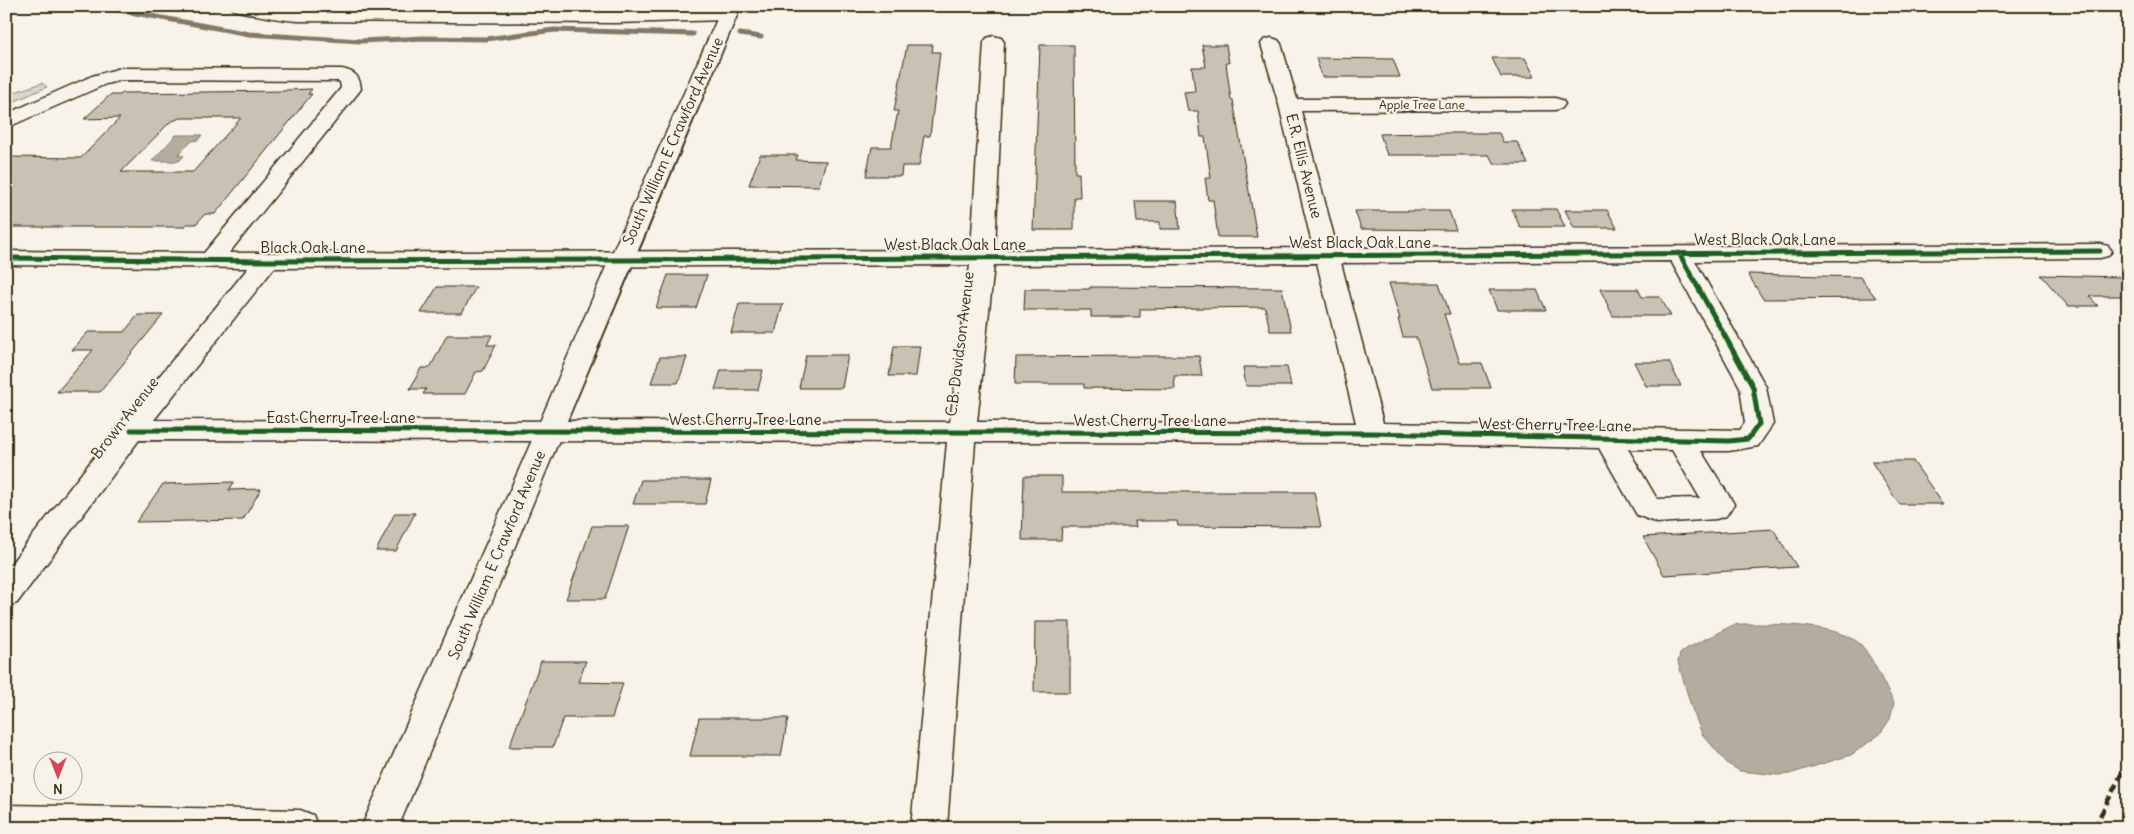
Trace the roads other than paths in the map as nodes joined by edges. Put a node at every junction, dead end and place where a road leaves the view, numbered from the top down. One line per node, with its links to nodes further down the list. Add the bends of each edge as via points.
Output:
1 (240, 6): 3 (street, via 273,13)
2 (730, 10): 3 (street, via 615,16); 15 (street, South William E Crawford Avenue)
3 (301, 11)
4 (994, 42): 11 (street, C.B. Davidson Avenue)
5 (1271, 44): 7 (street, E.R. Ellis Avenue)
6 (1555, 104): 7 (street, Apple Tree Lane)
7 (1289, 105): 12 (street, E.R. Ellis Avenue)
8 (6, 122): 14 (street, via 99,80 121,74 342,74 350,79 351,89)
9 (2100, 251): 10 (street, West Black Oak Lane)
10 (1679, 253): 12 (street, West Black Oak Lane); 22 (street, West Cherry Tree Lane, via 1754,387 1759,424 1748,439)
11 (983, 256): 12 (street, West Black Oak Lane); 15 (street, West Black Oak Lane); 19 (street, C.B. Davidson Avenue)
12 (1326, 256): 20 (street, E.R. Ellis Avenue)
13 (6, 258): 14 (street, Black Oak Lane)
14 (211, 260): 16 (street, Black Oak Lane)
15 (621, 260): 16 (street, Black Oak Lane); 18 (street, South William E Crawford Avenue)
16 (267, 261): 17 (street, Brown Avenue)
17 (131, 430): 18 (street, East Cherry Tree Lane); 23 (street, Brown Avenue)
18 (550, 431): 19 (street, West Cherry Tree Lane); 26 (street, South William E Crawford Avenue)
19 (962, 433): 20 (street, West Cherry Tree Lane); 27 (street, C.B. Davidson Avenue)
20 (1372, 433): 21 (street, West Cherry Tree Lane)
21 (1608, 439): 22 (street, West Cherry Tree Lane); 22 (street, via 1647,507 1657,512 1716,508 1719,504)
22 (1681, 440)
23 (6, 594)
24 (6, 823): 25 (street)
25 (300, 828)
26 (379, 828)
27 (929, 828)

